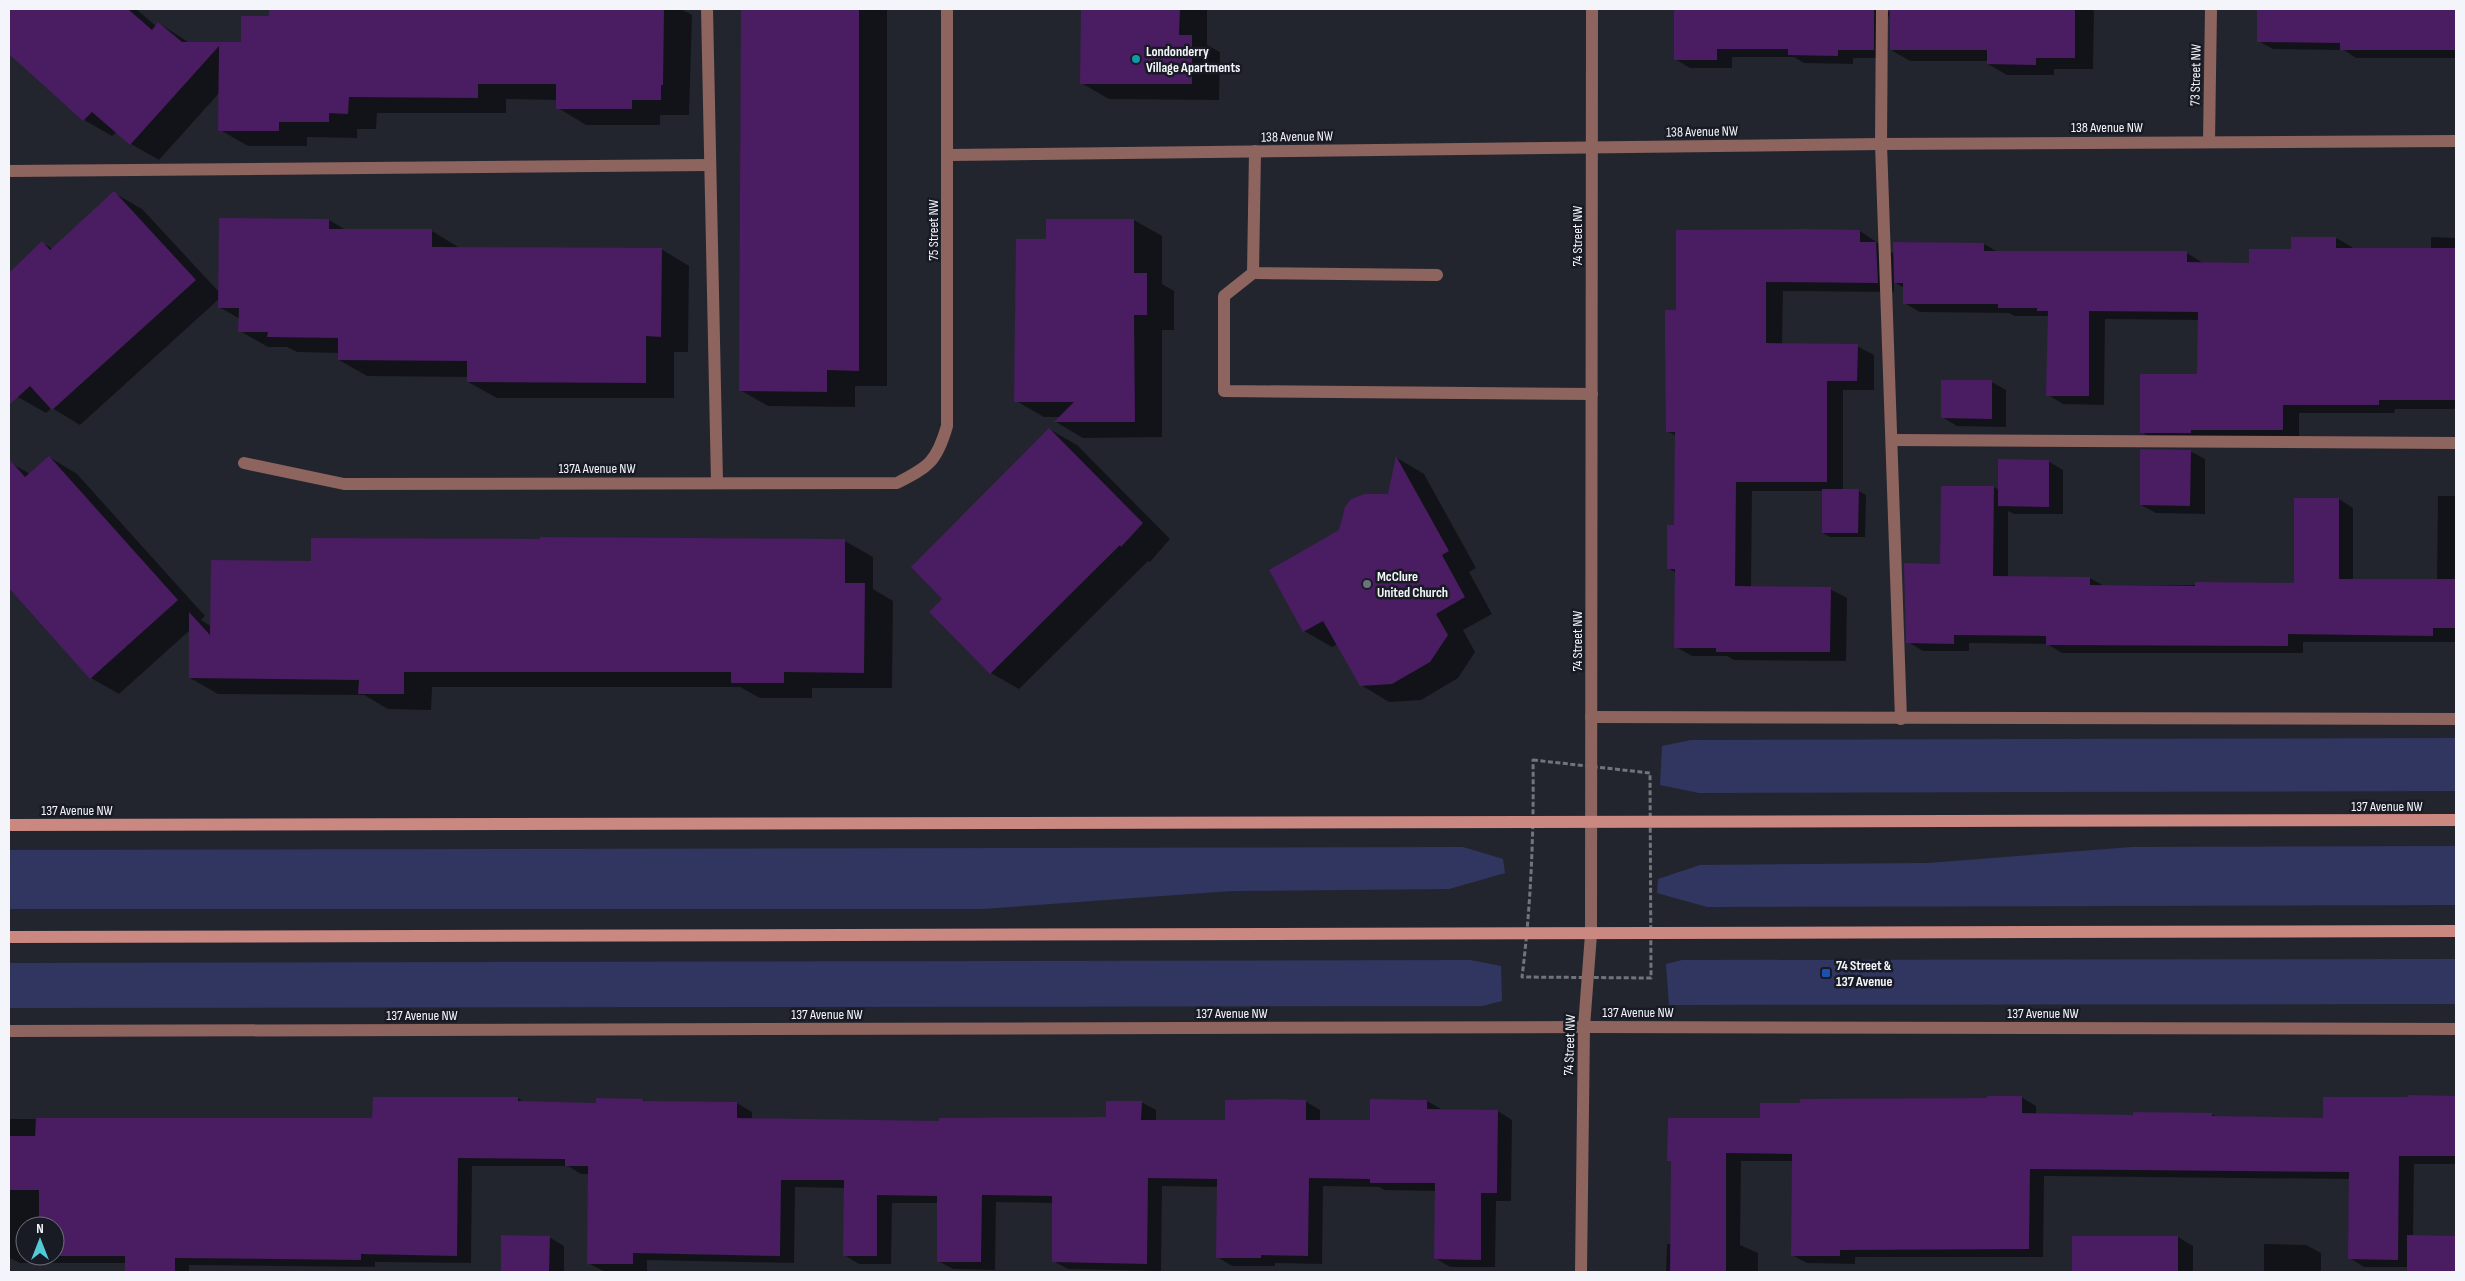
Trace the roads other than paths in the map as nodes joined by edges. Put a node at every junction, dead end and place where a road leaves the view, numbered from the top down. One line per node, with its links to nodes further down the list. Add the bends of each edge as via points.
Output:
1 (707, 9): 12 (street)
2 (947, 9): 11 (street, 75 Street NW)
3 (1592, 9): 9 (street, 74 Street NW)
4 (1882, 9): 8 (street)
5 (2212, 9): 6 (street, 73 Street NW)
6 (2209, 141): 7 (street, 138 Avenue NW); 8 (street, 138 Avenue NW)
7 (2456, 141)
8 (1881, 144): 9 (street, 138 Avenue NW); 17 (street)
9 (1592, 147): 10 (street, 138 Avenue NW); 16 (street, 74 Street NW)
10 (1255, 151): 11 (street, 138 Avenue NW); 14 (street)
11 (948, 155): 19 (street, 75 Street NW, via 947,426)
12 (710, 165): 13 (street); 21 (street)
13 (9, 171)
14 (1253, 274): 15 (street); 16 (street, via 1224,296 1224,391)
15 (1437, 276)
16 (1592, 394): 22 (street, 74 Street NW)
17 (1892, 440): 18 (street); 24 (street)
18 (2456, 443)
19 (940, 450): 21 (street, 137A Avenue NW, via 922,470 897,483)
20 (244, 463): 21 (street, 137A Avenue NW, via 344,484)
21 (717, 482)
22 (1591, 717): 24 (street); 26 (street, 74 Street NW)
23 (2456, 718): 24 (street)
24 (1901, 719)
25 (2456, 820): 26 (main road, 137 Avenue NW)
26 (1591, 823): 27 (main road, 137 Avenue NW); 29 (street, 74 Street NW)
27 (9, 825)
28 (2456, 931): 29 (main road)
29 (1591, 934): 30 (main road); 31 (street, 74 Street NW)
30 (9, 937)
31 (1584, 1027): 32 (street, 137 Avenue NW); 33 (street, 137 Avenue NW); 34 (street, 74 Street NW)
32 (2456, 1029)
33 (9, 1031)
34 (1581, 1272)

